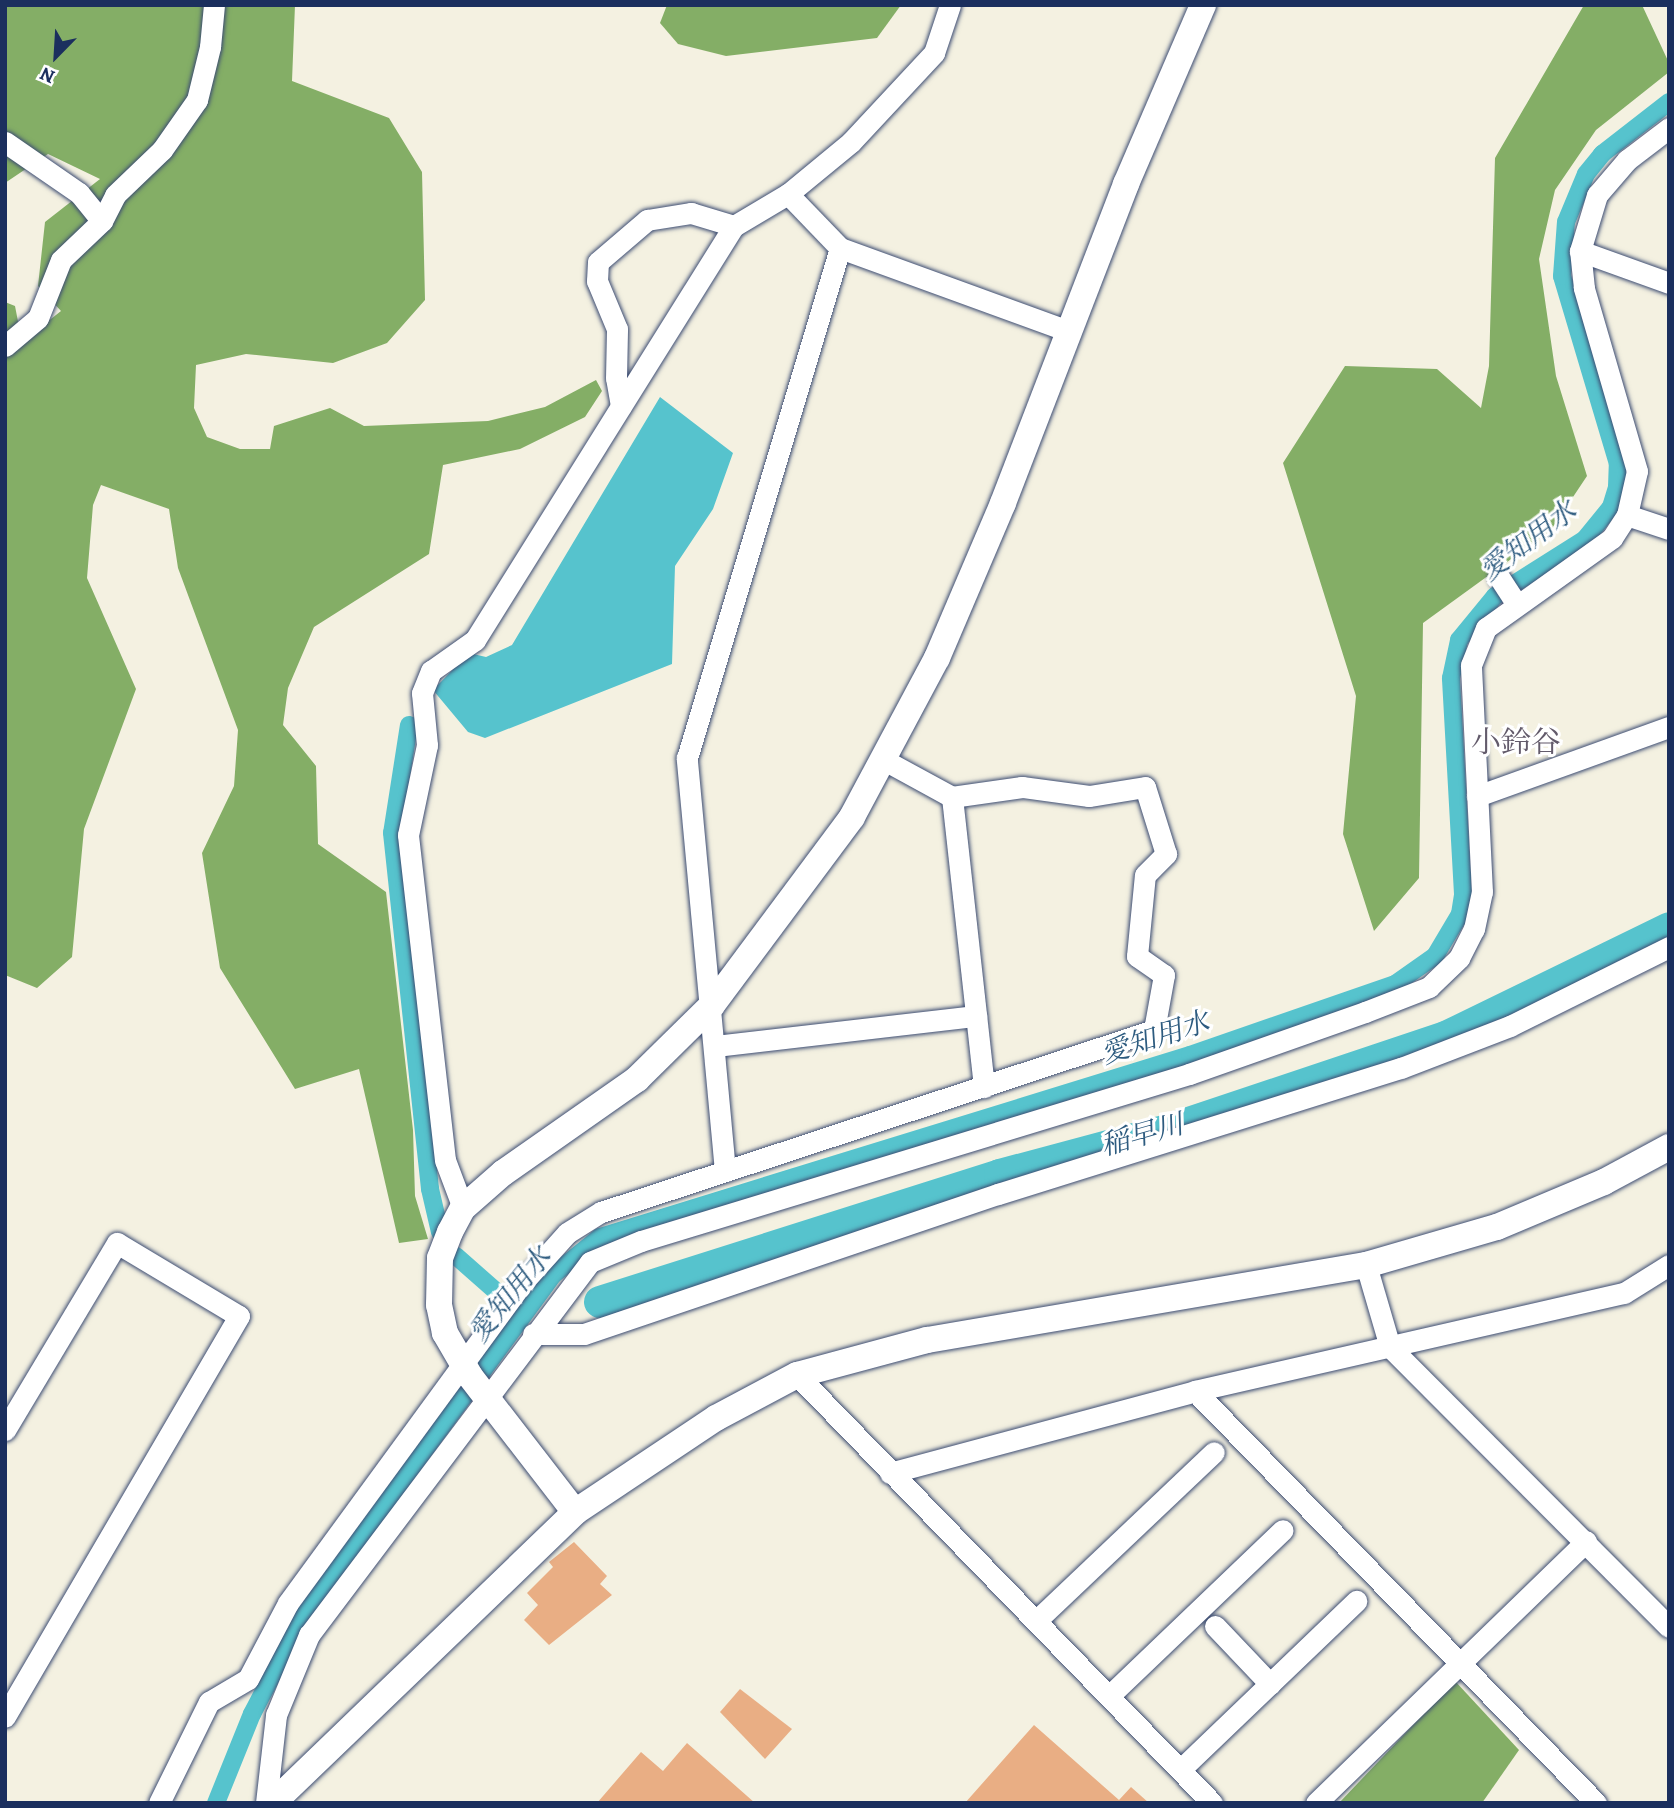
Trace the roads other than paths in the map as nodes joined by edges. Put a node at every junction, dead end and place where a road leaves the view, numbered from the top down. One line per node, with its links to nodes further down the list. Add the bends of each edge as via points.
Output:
1 (214, 5): 7 (street, via 197,100 162,150 115,195)
2 (950, 5): 6 (street, via 934,53 851,142)
3 (1203, 5): 12 (street)
4 (1669, 128): 10 (street, via 1627,160 1597,194)
5 (5, 142): 7 (street, via 79,193)
6 (788, 194): 8 (street); 9 (street)
7 (102, 222): 13 (street, via 61,260 38,318)
8 (734, 226): 14 (street); 14 (street, via 691,213 647,220 598,262 597,281 617,328 616,378)
9 (840, 248): 12 (street); 24 (street, via 687,758)
10 (1580, 251): 11 (street); 15 (street, via 1584,289 1637,471)
11 (1669, 283)
12 (1068, 331): 20 (street, via 1003,503 937,658)
13 (5, 346)
14 (621, 406): 30 (street, via 475,640 431,671 422,693 427,746 408,835 445,1160)
15 (1626, 515): 16 (street); 18 (street, via 1612,538)
16 (1669, 529)
17 (1499, 577): 18 (street)
18 (1515, 601): 21 (street, via 1486,628 1471,666)
19 (1669, 727): 21 (street)
20 (884, 760): 22 (street); 24 (street, via 852,817)
21 (1477, 796): 33 (street, via 1482,892 1474,929 1459,958 1429,987 1189,1074 640,1241 590,1262)
22 (951, 797): 25 (street); 27 (street, via 1022,787 1089,796 1145,787 1165,845 1162,861 1145,874 1137,956 1164,975 1154,1030)
23 (1669, 947): 33 (street, via 1510,1026 1401,1068 998,1195 584,1334)
24 (712, 1005): 26 (street); 30 (street, via 637,1079 503,1173)
25 (976, 1016): 26 (street); 27 (street)
26 (715, 1046): 29 (street)
27 (984, 1087): 29 (street)
28 (1669, 1147): 31 (street, via 1604,1182 1497,1227)
29 (725, 1171): 35 (street, via 601,1212 567,1233 524,1281)
30 (463, 1208): 35 (street, via 440,1258 439,1305 445,1333)
31 (1366, 1265): 34 (street); 36 (street, via 927,1340)
32 (1669, 1265): 34 (street, via 1625,1293)
33 (533, 1334): 38 (street)
34 (1390, 1347): 37 (street); 44 (street)
35 (466, 1371): 38 (street); 54 (street, via 288,1603 248,1679 209,1702)
36 (797, 1375): 41 (street); 42 (street, via 716,1418)
37 (1195, 1391): 41 (street); 49 (street)
38 (488, 1396): 42 (street); 55 (street, via 309,1635 276,1715)
39 (5, 1430): 52 (street, via 117,1243 239,1316)
40 (1214, 1452): 46 (street)
41 (890, 1473): 46 (street)
42 (575, 1512): 56 (street)
43 (1283, 1530): 51 (street)
44 (1586, 1541): 48 (street); 49 (street)
45 (1356, 1601): 50 (street)
46 (1036, 1621): 51 (street)
47 (1215, 1626): 50 (street)
48 (1669, 1626)
49 (1460, 1665): 58 (street); 59 (street)
50 (1270, 1684): 53 (street)
51 (1109, 1696): 53 (street)
52 (5, 1717)
53 (1181, 1769): 57 (street)
54 (159, 1803)
55 (266, 1803)
56 (273, 1803)
57 (1212, 1803)
58 (1316, 1803)
59 (1596, 1803)

